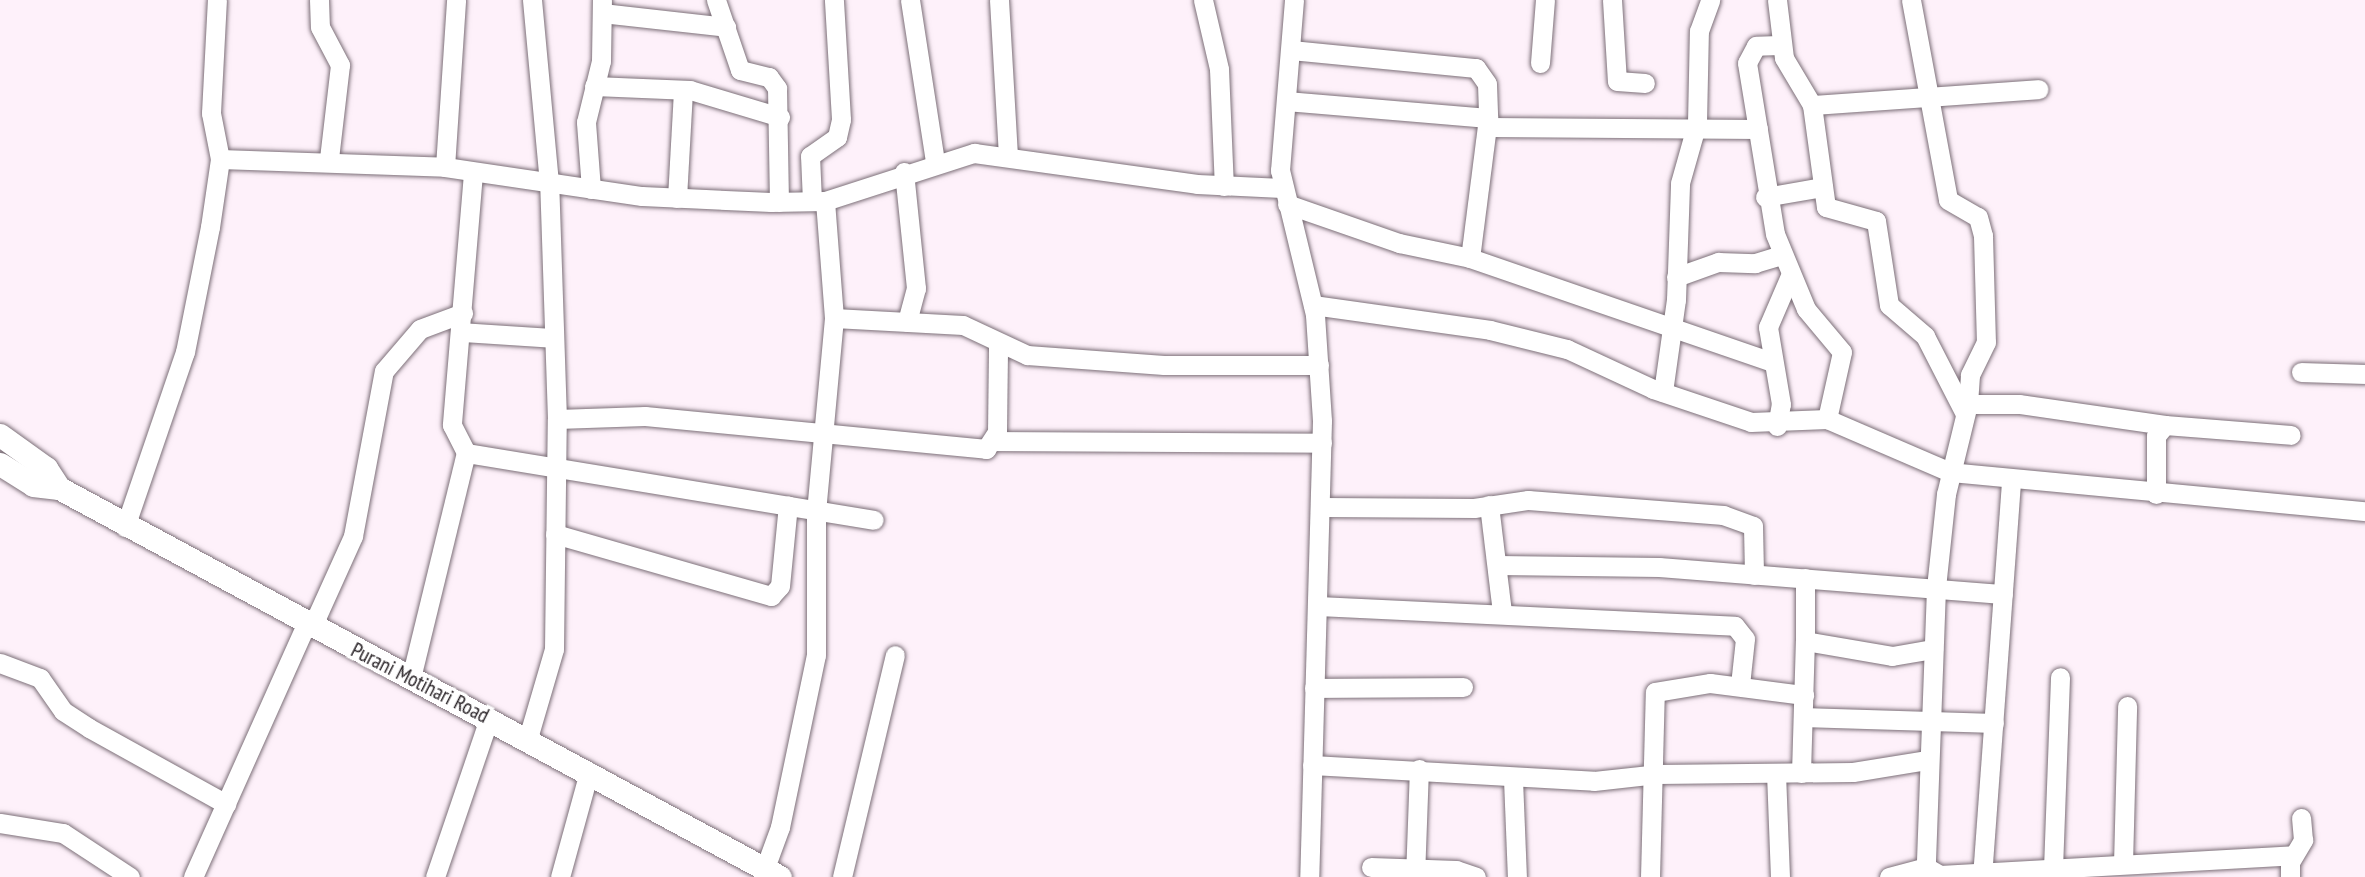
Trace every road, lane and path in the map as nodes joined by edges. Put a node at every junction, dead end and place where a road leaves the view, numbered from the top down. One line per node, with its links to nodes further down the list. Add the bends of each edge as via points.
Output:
1 (217, 0): 33 (street, via 211,100)
2 (319, 0): 34 (street, via 320,27 340,65)
3 (456, 0): 36 (street)
4 (532, 0): 39 (street)
5 (716, 0): 17 (street)
6 (834, 0): 46 (street, via 841,119 836,137 810,156)
7 (910, 0): 35 (street)
8 (999, 0): 32 (street)
9 (1203, 0): 40 (street, via 1219,69)
10 (1294, 0): 19 (street)
11 (1545, 0): 20 (street)
12 (1612, 0): 21 (street, via 1617,81)
13 (1710, 0): 31 (street, via 1699,31 1701,97)
14 (1777, 0): 18 (street)
15 (1911, 0): 25 (street)
16 (602, 6): 17 (street); 22 (street)
17 (726, 27): 28 (street, via 740,70 773,81)
18 (1780, 45): 27 (street); 30 (street, via 1765,43 1749,52)
19 (1291, 50): 26 (street); 29 (street, via 1476,68 1487,84)
20 (1539, 63)
21 (1645, 83)
22 (594, 86): 24 (street); 42 (street, via 586,122)
23 (2038, 89): 25 (street)
24 (683, 90): 28 (street); 45 (street)
25 (1928, 95): 27 (street); 64 (street, via 1948,200 1978,217 1983,236 1986,342 1970,376)
26 (1286, 101): 29 (street); 43 (street)
27 (1812, 105): 41 (street)
28 (780, 117): 47 (street)
29 (1488, 122): 31 (street); 49 (street)
30 (1758, 129): 31 (street); 44 (street)
31 (1691, 133): 51 (street, via 1680,183)
32 (1008, 154): 35 (street, via 974,153); 40 (street)
33 (220, 159): 34 (street); 87 (street, via 189,335)
34 (329, 159): 36 (street)
35 (935, 162): 37 (street)
36 (445, 167): 38 (street)
37 (904, 172): 46 (street); 55 (street, via 916,288)
38 (473, 173): 39 (street); 54 (street)
39 (549, 183): 42 (street); 57 (street)
40 (1224, 186): 43 (street)
41 (1823, 187): 44 (street); 64 (street, via 1831,213 1869,215 1876,221 1889,306 1925,336)
42 (591, 189): 45 (street)
43 (1284, 196): 49 (street, via 1399,243); 52 (street)
44 (1765, 197): 48 (street)
45 (677, 198): 47 (street)
46 (819, 201): 47 (street); 53 (street)
47 (779, 202)
48 (1782, 255): 50 (street); 51 (street, via 1755,263 1718,262)
49 (1470, 258): 56 (street)
50 (1790, 276): 59 (street, via 1768,327); 66 (street, via 1807,309 1842,352)
51 (1676, 277): 56 (street)
52 (1313, 305): 60 (street); 63 (street, via 1490,330 1567,349)
53 (834, 318): 55 (street); 69 (street)
54 (462, 322): 57 (street); 74 (street, via 452,436); 96 (street, via 420,329 384,371 353,536)
55 (907, 322): 58 (street, via 981,329)
56 (1672, 331): 59 (street); 63 (street)
57 (554, 338): 65 (street)
58 (998, 345): 60 (street, via 1027,355 1155,364); 72 (street)
59 (1769, 361): 68 (street, via 1781,404)
60 (1319, 365): 73 (street)
61 (2301, 372): 62 (street)
62 (2365, 374)
63 (1663, 392): 68 (street)
64 (1966, 408): 67 (street, via 2030,405); 77 (street)
65 (557, 419): 69 (street, via 645,416); 76 (street)
66 (1827, 419): 68 (street); 77 (street)
67 (2165, 425): 71 (street); 80 (street, via 2156,436)
68 (1777, 426)
69 (823, 431): 72 (street, via 968,450 986,449); 85 (street)
70 (0, 435): 79 (main road, Purani Motihari Road, via 46,468)
71 (2291, 435)
72 (994, 441): 73 (street)
73 (1322, 443): 83 (street)
74 (466, 453): 76 (street); 102 (street)
75 (0, 464): 79 (main road, Purani Motihari Road, via 33,485)
76 (555, 470): 81 (street); 88 (street)
77 (1950, 472): 78 (street); 92 (street)
78 (2011, 480): 80 (street); 93 (street)
79 (59, 488): 87 (main road, Purani Motihari Road)
80 (2156, 494): 84 (street)
81 (788, 505): 85 (street); 88 (street, via 780,586 771,596)
82 (1489, 505): 83 (street); 89 (street); 90 (street, via 1570,501 1737,517 1756,534)
83 (1322, 507): 94 (street)
84 (2365, 511)
85 (816, 512): 86 (street); 129 (street, via 813,677)
86 (874, 520)
87 (125, 527): 96 (main road, Purani Motihari Road)
88 (555, 534): 112 (street, via 554,649)
89 (1497, 565): 90 (street); 95 (street)
90 (1754, 575): 91 (street)
91 (1805, 578): 92 (street); 97 (street)
92 (1936, 588): 93 (street); 98 (street)
93 (2003, 594): 111 (street)
94 (1318, 606): 95 (street); 105 (street)
95 (1502, 612): 103 (street, via 1735,626 1745,639)
96 (309, 625): 102 (main road, Purani Motihari Road); 121 (street)
97 (1805, 641): 98 (street, via 1892,656); 106 (street)
98 (1933, 649): 110 (street)
99 (895, 655): 137 (street)
100 (0, 663): 121 (street, via 33,674 75,719)
101 (2060, 677): 128 (street)
102 (411, 678): 109 (main road, Purani Motihari Road)
103 (1740, 685): 106 (street); 119 (street, via 1680,684 1655,692)
104 (1462, 687): 105 (street)
105 (1314, 688): 114 (street)
106 (1804, 695): 108 (street)
107 (2127, 706): 126 (street)
108 (1803, 717): 110 (street); 118 (street)
109 (489, 718): 112 (main road, Purani Motihari Road); 135 (street)
110 (1929, 722): 111 (street); 113 (street)
111 (1994, 723): 132 (street)
112 (528, 738): 116 (main road, Purani Motihari Road)
113 (1926, 760): 118 (street); 130 (street)
114 (1312, 765): 115 (street); 138 (street)
115 (1419, 769): 120 (street); 131 (street)
116 (589, 772): 129 (main road, Purani Motihari Road); 136 (street)
117 (1776, 773): 118 (street); 119 (street); 142 (street)
118 (1801, 773)
119 (1657, 774): 120 (street, via 1608,781); 141 (street)
120 (1513, 779): 140 (street)
121 (226, 804): 134 (street)
122 (2301, 818): 124 (street, via 2303,840)
123 (0, 823): 133 (street, via 63,833)
124 (2293, 855): 125 (street); 145 (street)
125 (2222, 857): 126 (street); 144 (street)
126 (2123, 864): 128 (street)
127 (1371, 867): 131 (street)
128 (2053, 869): 132 (street)
129 (773, 872)
130 (1929, 872): 132 (street); 143 (street)
131 (1415, 873): 139 (street)
132 (1983, 875)
133 (130, 877)
134 (193, 877)
135 (435, 877)
136 (561, 877)
137 (842, 877)
138 (1309, 877)
139 (1476, 877)
140 (1517, 877)
141 (1650, 877)
142 (1780, 877)
143 (1889, 877)
144 (2224, 877)
145 (2290, 877)

